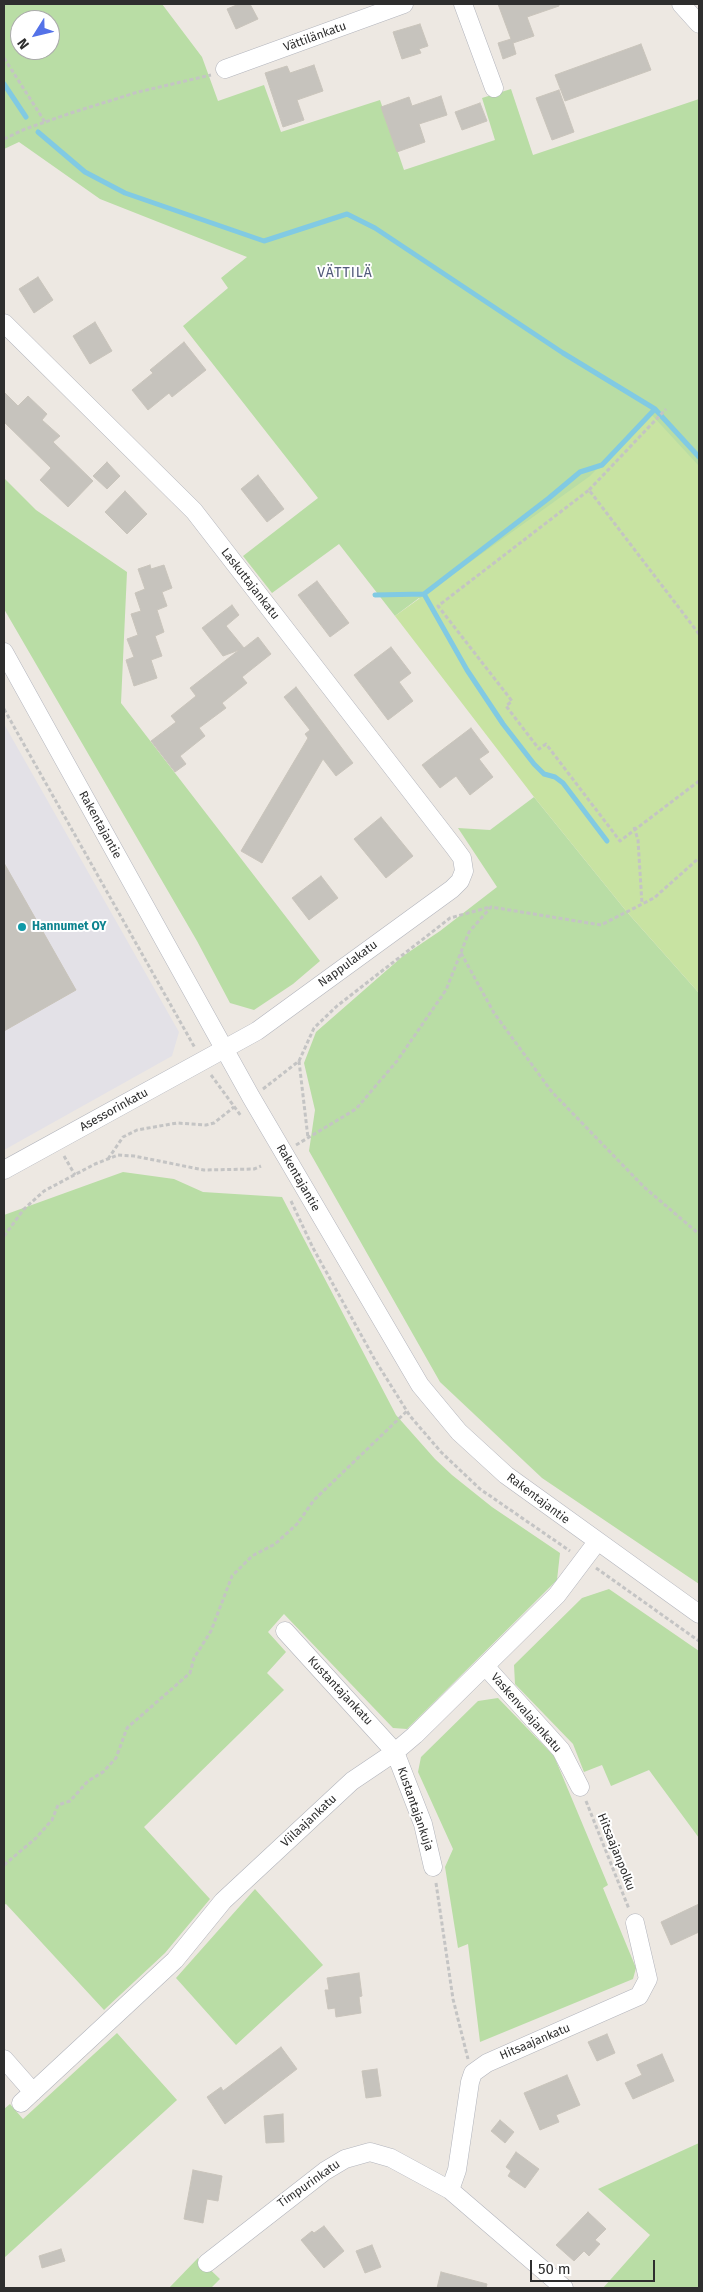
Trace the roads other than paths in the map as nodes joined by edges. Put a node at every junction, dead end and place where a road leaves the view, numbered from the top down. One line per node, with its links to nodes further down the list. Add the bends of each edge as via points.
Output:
1 (404, 4): 5 (street, Vättilänkatu)
2 (463, 4): 6 (street)
3 (681, 4): 4 (street)
4 (699, 24)
5 (226, 69)
6 (494, 88)
7 (4, 323): 9 (street, Laskuttajankatu, via 194,512 454,847 462,858)
8 (4, 652): 10 (street, Rakentajantie)
9 (464, 871): 10 (street, Nappulakatu, via 452,889 258,1032)
10 (224, 1050): 11 (street, Asessorinkatu); 12 (street, Rakentajantie, via 420,1385 458,1432 484,1456)
11 (4, 1170)
12 (597, 1542): 13 (street, Rakentajantie); 15 (street, Viilaajankatu, via 557,1595)
13 (699, 1614)
14 (285, 1631): 16 (street, Kustantajankatu)
15 (485, 1666): 16 (street, Viilaajankatu); 17 (street, Vaskenvalajankatu, via 561,1750)
16 (396, 1752): 18 (street, Kustantajankuja, via 423,1824); 20 (street, Viilaajankatu, via 352,1781 223,1901 175,1960 27,2097)
17 (580, 1788)
18 (433, 1867)
19 (635, 1923): 21 (street, Hitsaajankatu, via 648,1979 639,1996 487,2062 473,2073 457,2170)
20 (4, 2059)
21 (450, 2190): 22 (street, Timpurinkatu, via 392,2158 370,2152 344,2159 303,2186); 23 (street, Timpurinkatu)
22 (207, 2263)
23 (564, 2288)

